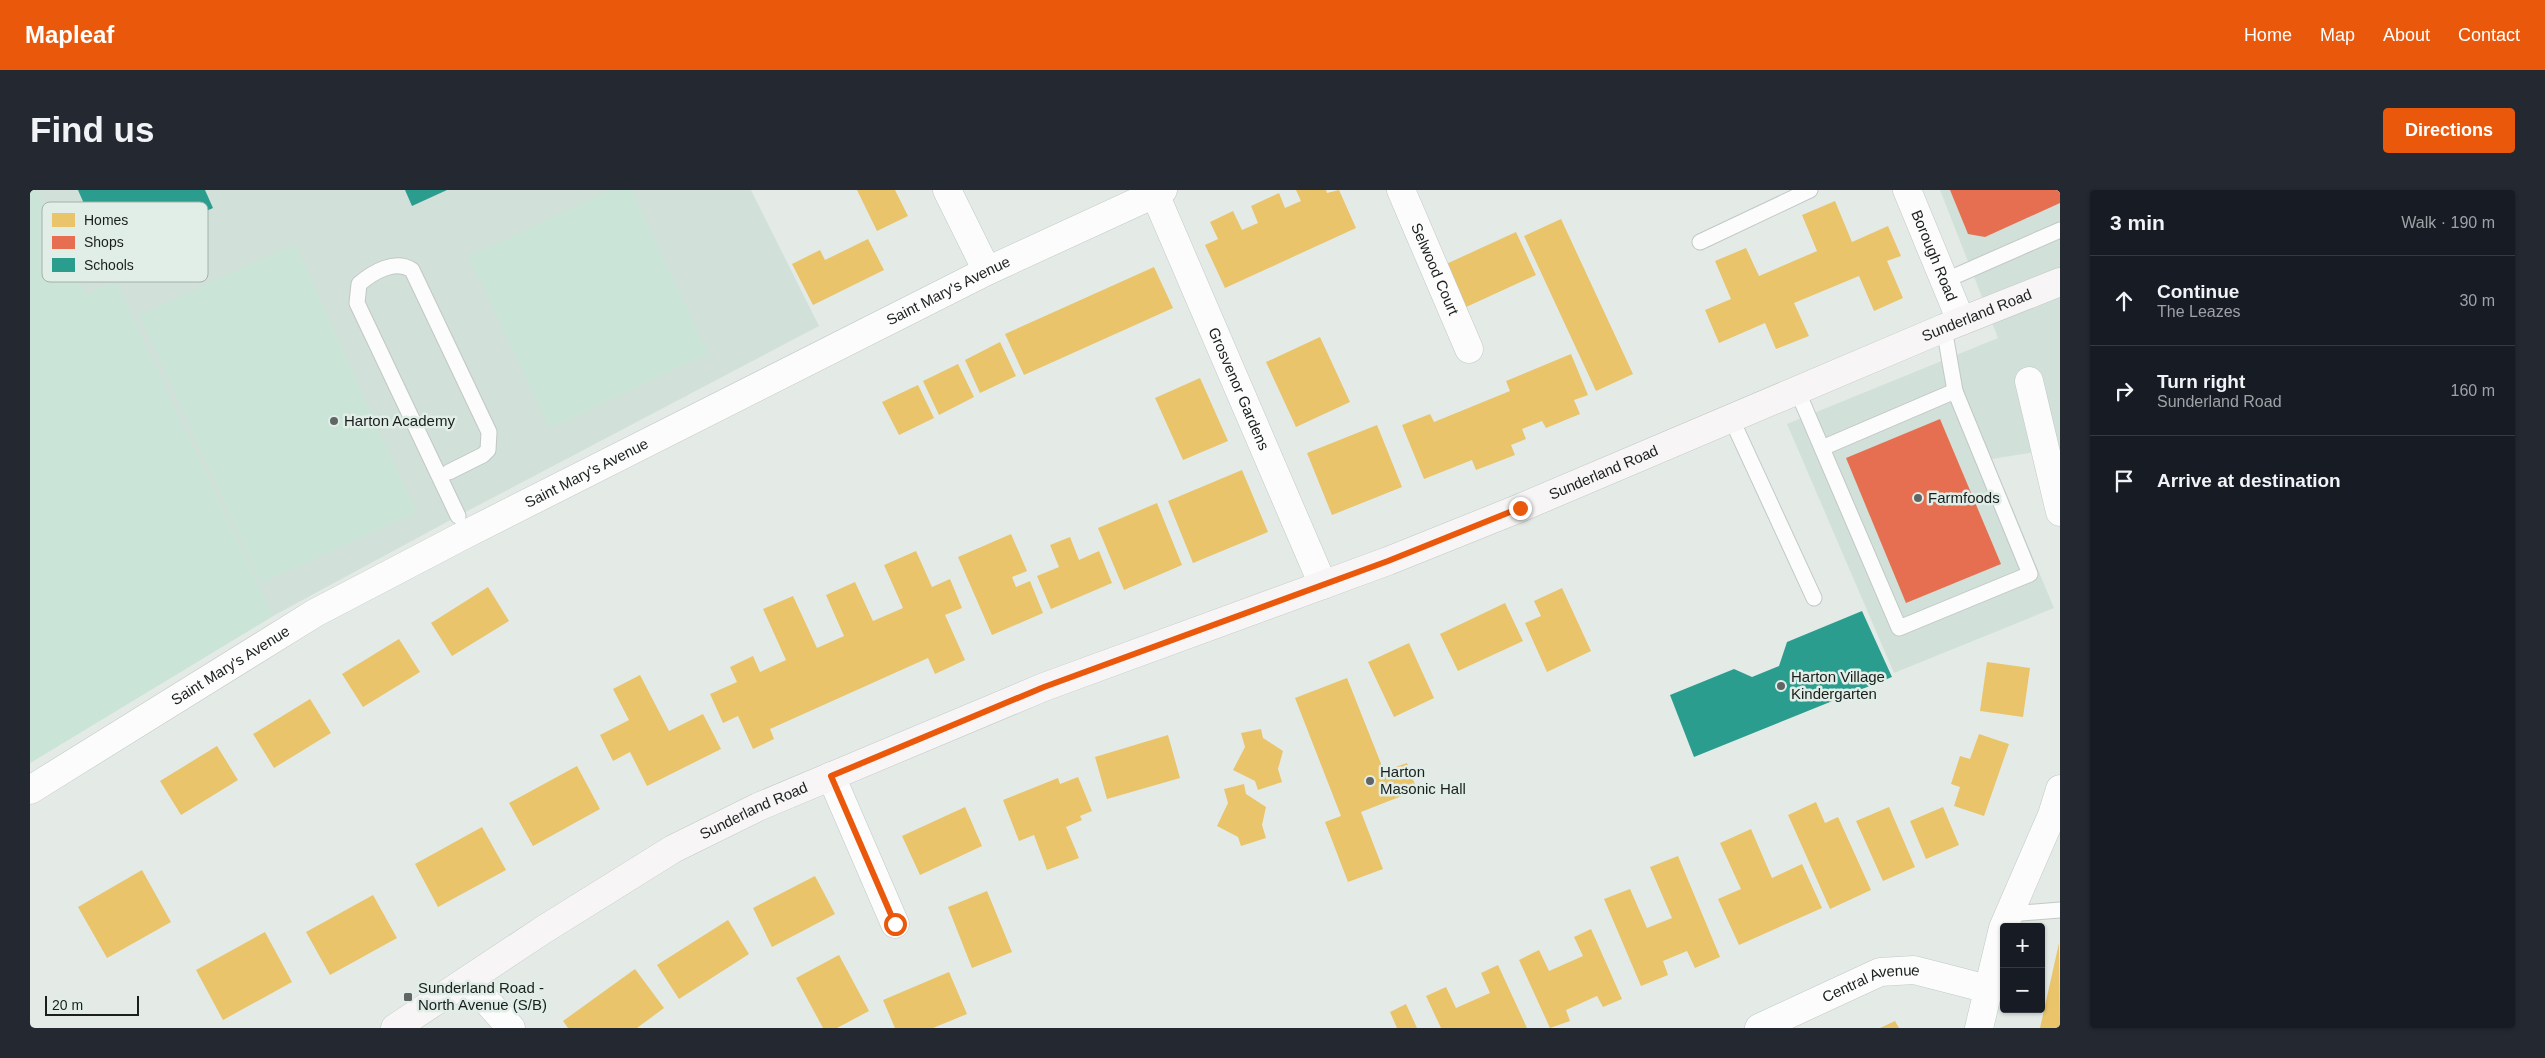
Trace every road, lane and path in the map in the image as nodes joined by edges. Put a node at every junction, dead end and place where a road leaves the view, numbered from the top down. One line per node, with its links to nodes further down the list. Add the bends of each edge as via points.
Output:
1 (947, 190): 8 (street)
2 (1401, 190): 12 (street, Selwood Court)
3 (1810, 190): 7 (lane)
4 (1907, 190): 9 (street, Borough Road)
5 (1159, 192): 8 (street, Saint Mary's Avenue); 21 (street, Grosvenor Gardens)
6 (2060, 230): 9 (lane)
7 (1700, 242)
8 (987, 270): 20 (street, Saint Mary's Avenue)
9 (1944, 281): 11 (street, Borough Road)
10 (2060, 282): 11 (street, Sunderland Road)
11 (1952, 325): 14 (street, Sunderland Road); 15 (lane)
12 (1469, 349)
13 (2029, 381): 19 (street)
14 (1797, 390): 16 (street, Sunderland Road); 17 (lane)
15 (1955, 391): 17 (lane); 17 (lane, via 2030,574 1899,628)
16 (1732, 418): 21 (street, Sunderland Road, via 1520,508); 22 (lane)
17 (1822, 448)
18 (449, 472): 20 (lane, via 483,455 488,450 489,432 412,270 396,265 359,284 358,303)
19 (2060, 512)
20 (462, 525): 25 (street, Saint Mary's Avenue)
21 (1323, 585): 23 (street, Sunderland Road, via 1044,687)
22 (1814, 598)
23 (831, 776): 28 (street); 29 (street, Sunderland Road, via 673,849)
24 (2060, 789): 27 (street)
25 (30, 790)
26 (2060, 910): 27 (lane)
27 (2009, 914): 30 (street)
28 (895, 924)
29 (468, 980): 31 (street, Sunderland Road); 32 (street)
30 (1988, 989): 33 (street, Central Avenue, via 1914,970 1880,972); 34 (street)
31 (395, 1028)
32 (511, 1028)
33 (1759, 1028)
34 (1979, 1028)

